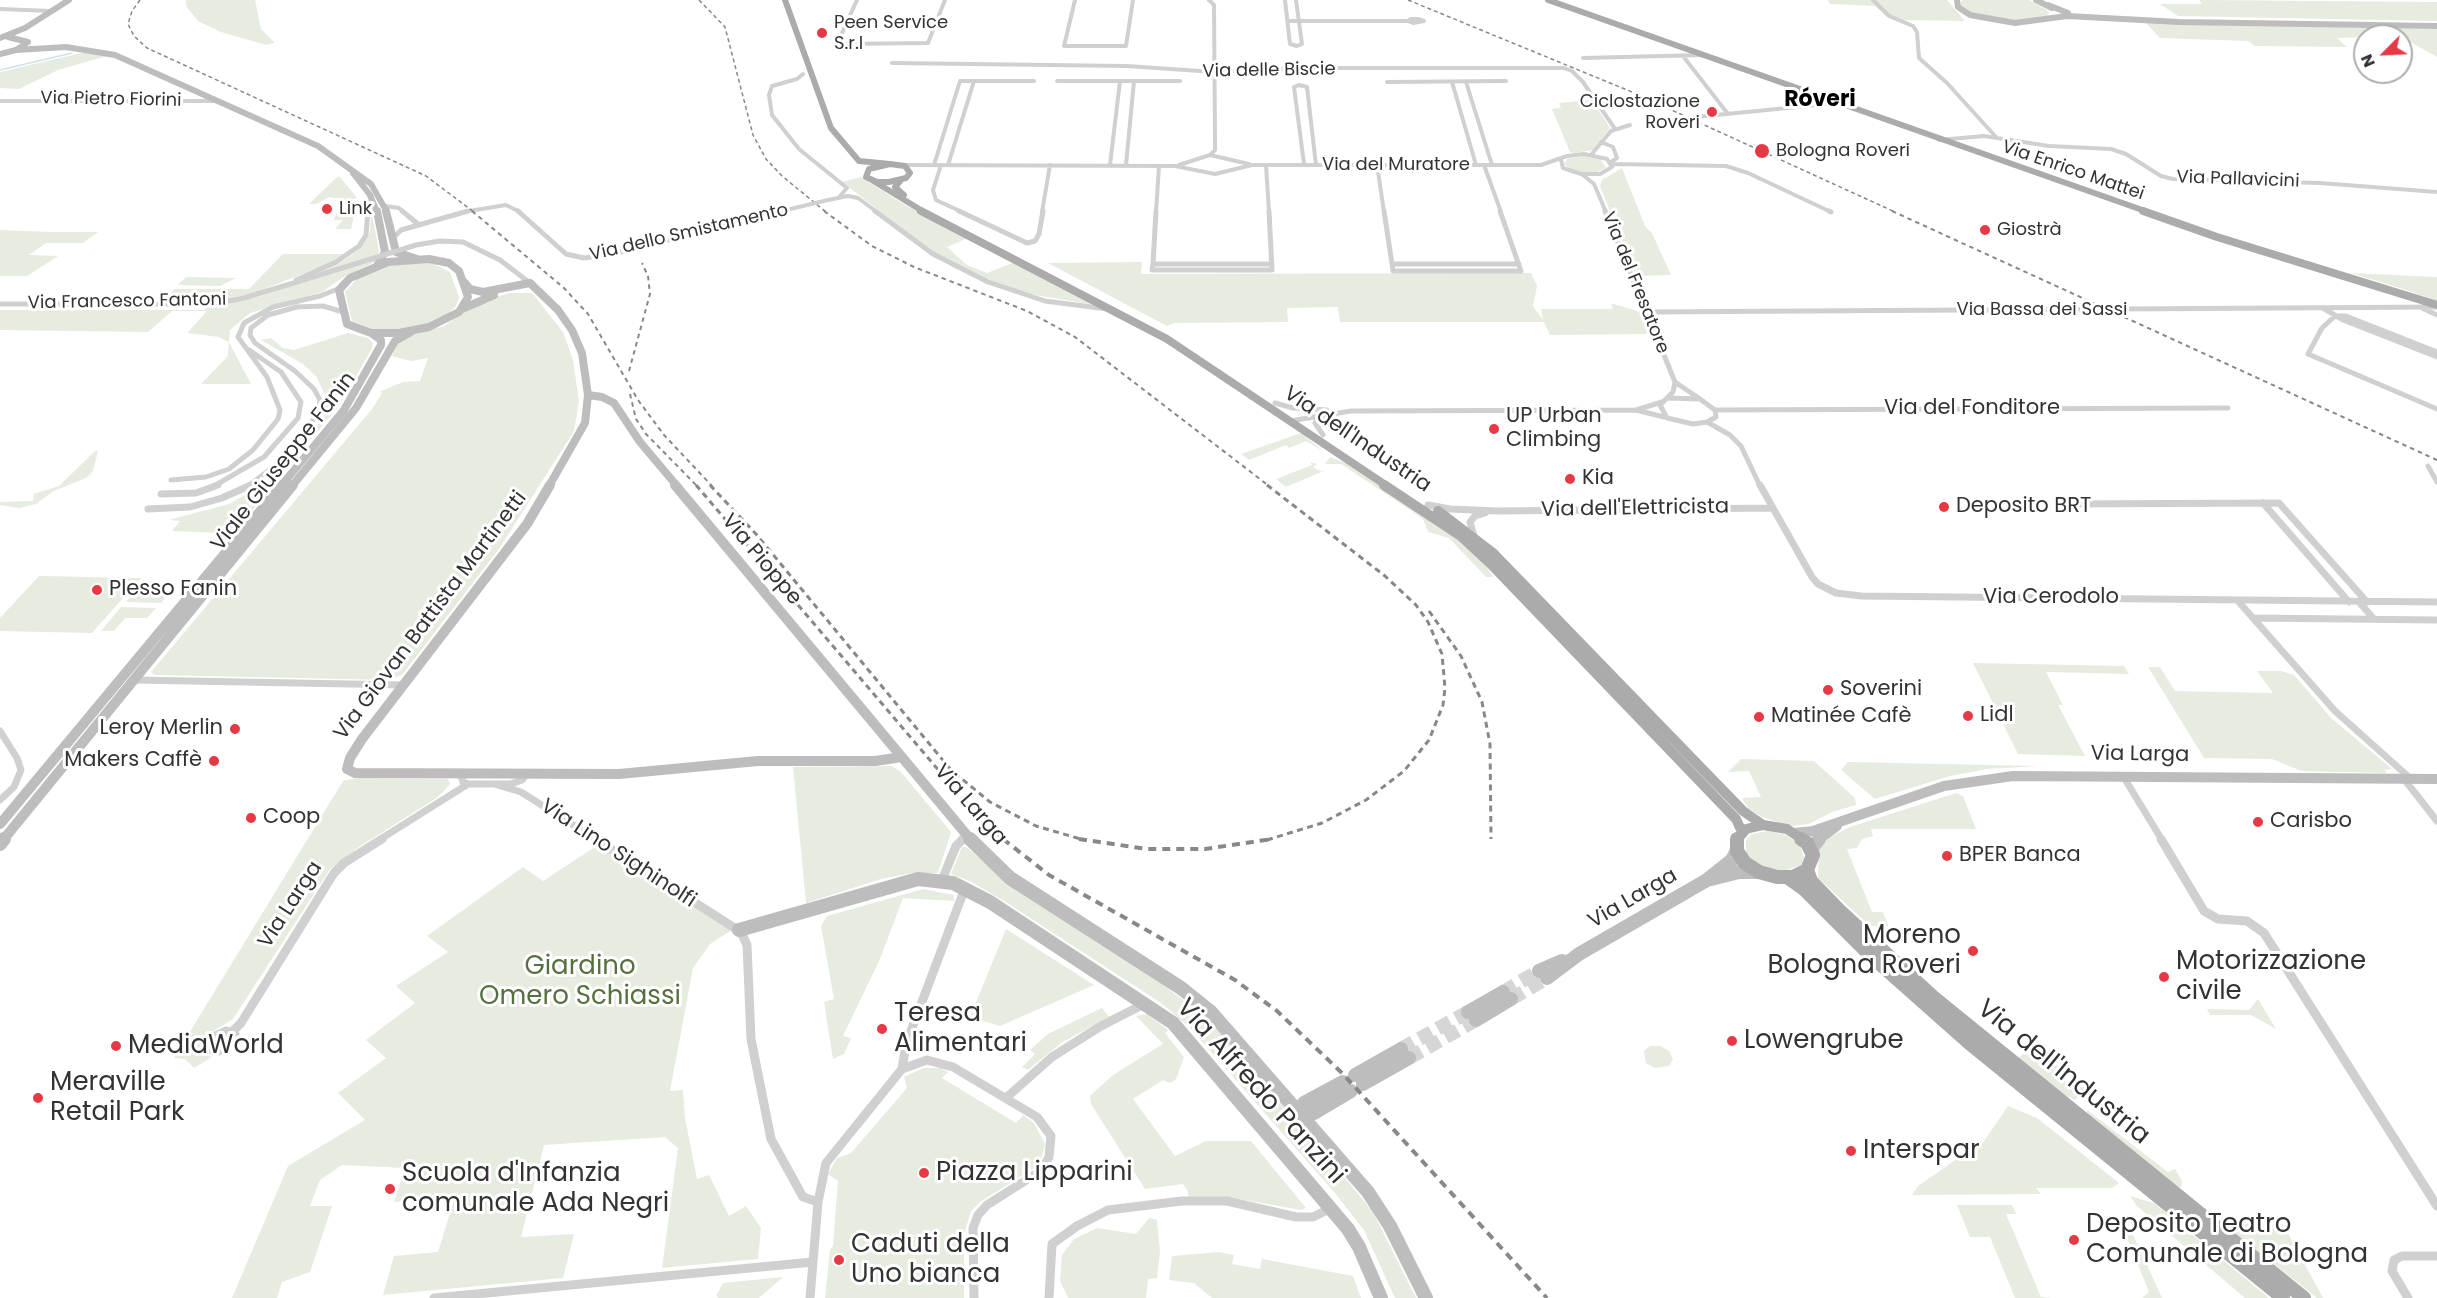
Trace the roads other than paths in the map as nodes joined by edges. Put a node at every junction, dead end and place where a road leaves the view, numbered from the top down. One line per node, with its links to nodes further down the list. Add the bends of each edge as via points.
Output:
1 (69, 0): 19 (street)
2 (778, 0): 37 (main road)
3 (857, 0): 4 (street, via 837,44 928,44)
4 (945, 0)
5 (1075, 0): 6 (street, via 1064,46 1126,46)
6 (1133, 0)
7 (1209, 0): 16 (street)
8 (1219, 0): 16 (street)
9 (1285, 0): 21 (street)
10 (1296, 0): 22 (street)
11 (1548, 0): 32 (main road, Via Enrico Mattei)
12 (1873, 0): 63 (street, via 1889,16 1913,26 1919,58)
13 (1957, 0): 20 (street, via 1963,11 1991,20 2027,23)
14 (2036, 0): 17 (street)
15 (787, 1): 75 (main road, via 831,128 859,161)
16 (1214, 5): 36 (street)
17 (2048, 5): 20 (street, via 2055,12); 24 (street, via 2073,14 2148,18)
18 (0, 9): 19 (street)
19 (51, 11): 25 (street)
20 (2051, 18): 24 (street)
21 (1287, 21): 22 (street); 22 (street, via 1290,44 1297,46 1302,44)
22 (1299, 21): 23 (street)
23 (1408, 21)
24 (2437, 25)
25 (24, 28): 26 (street); 27 (street)
26 (0, 38): 27 (street)
27 (20, 38): 28 (street)
28 (28, 42): 29 (street); 30 (street)
29 (51, 47): 30 (street); 50 (street, via 115,55)
30 (16, 50): 31 (street)
31 (0, 54)
32 (1703, 55): 33 (street, Via Enrico Mattei); 51 (main road, Via Enrico Mattei)
33 (1683, 56): 34 (street, Via Enrico Mattei); 52 (street)
34 (1583, 58)
35 (892, 63): 36 (street, Via delle Biscie, via 1127,66)
36 (1214, 72): 62 (street, Via delle Biscie, via 1567,69 1583,82); 66 (street)
37 (803, 74): 48 (main road); 107 (street, via 800,79 772,86 769,106 776,123 799,149 847,188)
38 (974, 81): 39 (street); 55 (street, via 960,81); 56 (street)
39 (1035, 81)
40 (1058, 81): 41 (street)
41 (1120, 81): 42 (street); 82 (street)
42 (1134, 81): 43 (street); 83 (street)
43 (1180, 81)
44 (1506, 81): 47 (street)
45 (1387, 82): 46 (street)
46 (1452, 82): 47 (street); 54 (street)
47 (1466, 82): 57 (street)
48 (809, 92)
49 (0, 101): 50 (street, Via Pietro Fiorini)
50 (221, 101): 73 (street, via 302,137)
51 (1838, 103): 52 (street); 64 (main road, Via Enrico Mattei)
52 (1728, 114): 53 (street)
53 (1696, 117)
54 (1463, 121): 57 (street); 89 (street)
55 (946, 122): 56 (street); 78 (street)
56 (961, 122): 80 (street)
57 (1479, 122): 91 (street)
58 (1298, 123): 59 (street); 59 (street, via 1294,87 1299,85 1307,87); 86 (street)
59 (1310, 123): 87 (street)
60 (1630, 125): 62 (street)
61 (822, 127): 98 (main road, via 839,151)
62 (1615, 129): 65 (street)
63 (1996, 137): 64 (street, Via Pallavicini); 105 (street, Via Pallavicini, via 2049,146 2111,149 2173,179 2320,183)
64 (1939, 140): 127 (main road, Via Enrico Mattei, via 2217,237)
65 (1601, 142): 67 (street); 74 (street, via 1613,147 1617,158)
66 (1215, 150): 68 (street); 69 (street)
67 (1590, 155): 71 (street, Via del Muratore, via 1572,155); 74 (street)
68 (1210, 156): 69 (street); 72 (street)
69 (1221, 156): 70 (street, Via del Muratore)
70 (1233, 160): 84 (street, Via del Muratore); 95 (street)
71 (1561, 160): 92 (street, Via del Muratore); 97 (street, via 1560,165)
72 (1193, 161): 94 (street); 96 (street, via 1191,167)
73 (342, 162): 106 (street); 108 (street, via 368,180)
74 (1611, 163): 101 (street, Via del Fresatore, via 1611,169); 109 (street, via 1726,166 1748,172)
75 (890, 164): 76 (main road); 98 (main road)
76 (901, 165): 77 (street); 99 (main road)
77 (926, 165): 78 (street); 99 (street)
78 (934, 165): 79 (street)
79 (941, 165): 80 (street); 81 (street, via 933,190 936,200 1027,243 1035,241 1039,234)
80 (948, 165): 81 (street)
81 (1050, 165): 82 (street)
82 (1110, 165): 83 (street)
83 (1126, 165): 93 (street)
84 (1252, 165): 85 (street, Via del Muratore); 95 (street, Via del Muratore)
85 (1266, 165): 86 (street, Via del Muratore); 114 (street)
86 (1304, 165): 87 (street, Via del Muratore)
87 (1316, 165): 88 (street, Via del Muratore)
88 (1377, 165): 89 (street, Via del Muratore); 115 (street)
89 (1476, 165): 90 (street, Via del Muratore)
90 (1484, 165): 91 (street, Via del Muratore); 116 (street)
91 (1492, 165): 92 (street, Via del Muratore)
92 (1541, 165): 97 (street, Via del Muratore)
93 (1159, 166): 94 (street); 113 (street)
94 (1175, 166): 96 (street)
95 (1234, 169): 96 (street, Via del Muratore, via 1215,174)
96 (1195, 170)
97 (1567, 170): 100 (street, Via del Muratore)
98 (867, 172): 102 (main road, via 866,177)
99 (910, 172): 103 (main road)
100 (1581, 174): 101 (street); 104 (street, Via del Fresatore)
101 (1600, 174): 104 (street, Via del Fresatore)
102 (872, 180): 103 (main road); 131 (main road, Via dell'Industria, via 910,205)
103 (901, 180): 145 (main road, Via dell'Industria, via 895,188 904,195 1147,320)
104 (1594, 184): 133 (street, Via del Fresatore)
105 (2437, 192)
106 (370, 195): 117 (street, via 385,252); 125 (street, Via Francesco Fantoni, via 366,235 359,246 327,267)
107 (835, 198): 110 (street, Via dello Smistamento, bridge, via 588,258 566,254 516,209 506,205 482,207); 131 (street, via 858,198 926,250 988,282 1045,301)
108 (385, 206): 110 (street, via 399,208); 111 (street)
109 (1831, 212)
110 (418, 224): 111 (street, Via dello Smistamento, via 397,232)
111 (393, 238): 112 (street, via 396,252)
112 (417, 259): 117 (street); 120 (street, via 449,263 459,270)
113 (1153, 264): 114 (street); 114 (street, via 1152,270 1272,270)
114 (1272, 264)
115 (1392, 264): 116 (street); 116 (street, via 1393,271 1521,271)
116 (1519, 264)
117 (372, 267): 122 (street)
118 (513, 269): 119 (street, Via Giovan Battista Martinetti); 125 (street, Via Francesco Fantoni, bridge, via 463,242 432,241)
119 (519, 274): 121 (street, Via Giovan Battista Martinetti); 123 (street)
120 (463, 281): 123 (street, via 480,292); 130 (street, via 468,297)
121 (530, 283): 123 (street); 124 (street, Via Giovan Battista Martinetti)
122 (340, 288): 132 (street); 138 (street, via 252,317 239,330)
123 (514, 288): 124 (street); 130 (street)
124 (539, 291): 142 (street, Via Giovan Battista Martinetti, via 558,310 577,340)
125 (254, 296): 126 (street, Via Francesco Fantoni, via 192,305)
126 (0, 304)
127 (2437, 306): 128 (street, Via Bassa dei Sassi)
128 (2420, 307): 129 (street, Via Bassa dei Sassi); 134 (street)
129 (2323, 308): 133 (street, Via Bassa dei Sassi); 135 (street)
130 (462, 309): 136 (street, via 440,323)
131 (1114, 309): 154 (main road, Via dell'Industria)
132 (343, 312): 137 (street, via 351,327); 165 (street, via 323,306 297,307 264,317 251,328 255,343 295,371 321,400 318,414 276,465 253,484 222,498 178,508)
133 (1646, 312): 141 (street, Via del Fresatore)
134 (2437, 315)
135 (2335, 316): 139 (street, via 2346,316); 140 (street); 148 (street, via 2322,328 2308,355)
136 (414, 330): 137 (street); 169 (street, Viale Giuseppe Fanin, via 395,341 356,408)
137 (371, 333): 168 (street, Viale Giuseppe Fanin, via 378,336 381,345 351,399)
138 (242, 345): 158 (street, via 267,376 280,410 278,419 253,450 229,469 206,477); 160 (street, via 281,372 299,398 301,413 270,451 241,474 212,489)
139 (2437, 351)
140 (2437, 357)
141 (1675, 382): 143 (street, Via del Fresatore); 144 (street, Via del Fresatore)
142 (588, 395): 180 (street, Via Giovan Battista Martinetti, via 580,435 527,524); 182 (street, Via Pioppe, via 614,403 640,442)
143 (1700, 399): 144 (street); 150 (street, Via del Fresatore)
144 (1665, 400): 149 (street); 153 (street, via 1660,410)
145 (1275, 403): 147 (street); 154 (main road, Via dell'Industria)
146 (2228, 408): 150 (street, Via del Fonditore)
147 (1315, 409): 151 (street); 154 (street)
148 (2437, 409)
149 (1636, 410): 151 (street); 153 (street)
150 (1716, 410): 155 (street, via 1716,417)
151 (1342, 411): 152 (street)
152 (1323, 414): 154 (street); 156 (street, via 1315,423)
153 (1667, 418): 155 (street, via 1684,424)
154 (1295, 419): 156 (main road, Via dell'Industria); 194 (main road, Via dell'Industria, via 1479,551 1728,811)
155 (1707, 422): 164 (street, Via Cerodolo, via 1741,446)
156 (1323, 435): 163 (main road, Via dell'Industria)
157 (2428, 466): 159 (street)
158 (171, 480)
159 (2437, 482)
160 (161, 494)
161 (2263, 503): 162 (street); 170 (street); 171 (street, via 2279,503)
162 (2063, 504)
163 (1428, 505): 166 (street, Via dell'Elettricista); 167 (main road, Via dell'Industria)
164 (1773, 507): 166 (street, Via dell'Elettricista); 172 (street, Via Cerodolo, via 1812,577 1827,589 1849,596)
165 (148, 509)
166 (1498, 511): 167 (street, Via dell'Elettricista, via 1473,517 1469,525)
167 (1476, 538): 193 (main road, Via dell'Industria, via 1743,811)
168 (236, 539): 169 (street); 192 (street, Viale Giuseppe Fanin)
169 (249, 539): 179 (street, Viale Giuseppe Fanin)
170 (2307, 554): 171 (street); 173 (street)
171 (2324, 554): 174 (street)
172 (2238, 601): 173 (street, Via Cerodolo); 176 (street)
173 (2349, 602): 174 (street, Via Cerodolo)
174 (2363, 602): 175 (street, Via Cerodolo); 177 (street)
175 (2437, 602)
176 (2253, 618): 177 (street); 186 (street, via 2335,711)
177 (2374, 619): 178 (street)
178 (2437, 620)
179 (134, 680): 180 (street); 197 (street, Viale Giuseppe Fanin)
180 (405, 685): 185 (street, Via Giovan Battista Martinetti, via 350,758 346,767 349,772)
181 (0, 731): 189 (street, via 21,772)
182 (902, 757): 183 (street, via 874,761 758,761 619,774); 196 (street, Via Larga)
183 (526, 775): 185 (street); 188 (street, via 511,784)
184 (2123, 776): 186 (street, Via Larga); 190 (street, Via Larga, via 2032,775 1973,781 1914,795); 217 (street, via 2204,911 2218,919 2247,921 2264,933)
185 (464, 779): 188 (street); 211 (street, Via Larga, via 334,873)
186 (2407, 779): 187 (street, Via Larga); 191 (street)
187 (2437, 779)
188 (494, 784): 206 (street, Via Lino Sighinolfi, via 521,792)
189 (0, 800)
190 (1849, 818): 195 (street, Via Larga, via 1813,831); 198 (street, Via Larga)
191 (2437, 821)
192 (0, 824)
193 (1763, 825): 194 (main road); 195 (main road, via 1779,826)
194 (1742, 832): 199 (main road, via 1737,839)
195 (1794, 833): 198 (main road)
196 (966, 836): 203 (street, via 956,846); 215 (street, Via Larga, via 1010,878 1199,1001)
197 (0, 844)
198 (1811, 849): 200 (main road, via 1812,860)
199 (1737, 851): 201 (main road); 204 (street, Via Larga)
200 (1807, 870): 202 (main road); 228 (main road, Via dell'Industria, via 1812,881 1841,912 1933,997)
201 (1759, 872): 202 (main road); 204 (street, Via Larga, via 1739,872)
202 (1787, 877): 227 (main road, Via dell'Industria, via 1955,1031)
203 (942, 880): 205 (street, Via Alfredo Panzini); 206 (street, Via Alfredo Panzini, via 918,879 896,884)
204 (1707, 880): 207 (street, Via Larga)
205 (965, 888): 209 (street, Via Alfredo Panzini); 213 (street, via 906,1044)
206 (739, 930): 216 (street, via 747,945 751,1039 771,1139 803,1197)
207 (1543, 975)
208 (1507, 995): 210 (street)
209 (1146, 1003): 214 (street, via 1053,1057); 218 (street, Via Alfredo Panzini, via 1183,1034)
210 (1472, 1016)
211 (232, 1032)
212 (1405, 1054): 215 (street, via 1353,1083 1314,1113)
213 (902, 1069): 214 (street, via 927,1060 940,1062); 216 (street, via 831,1156 823,1173)
214 (1006, 1098): 223 (street, via 1045,1125 1052,1149 1042,1170 987,1205 978,1215 974,1228)
215 (1301, 1113): 226 (street, Via Larga, via 1380,1208)
216 (818, 1202): 220 (street)
217 (2437, 1206)
218 (1331, 1208): 224 (street, via 1313,1217 1296,1217 1227,1201 1182,1201 1108,1210 1052,1244); 225 (street, Via Alfredo Panzini, via 1359,1247)
219 (2437, 1256): 229 (street, via 2402,1256 2394,1260 2392,1271)
220 (813, 1262): 221 (street); 222 (street)
221 (434, 1298)
222 (810, 1298)
223 (974, 1298)
224 (1049, 1298)
225 (1381, 1298)
226 (1426, 1298)
227 (2283, 1298)
228 (2304, 1298)
229 (2408, 1298)

